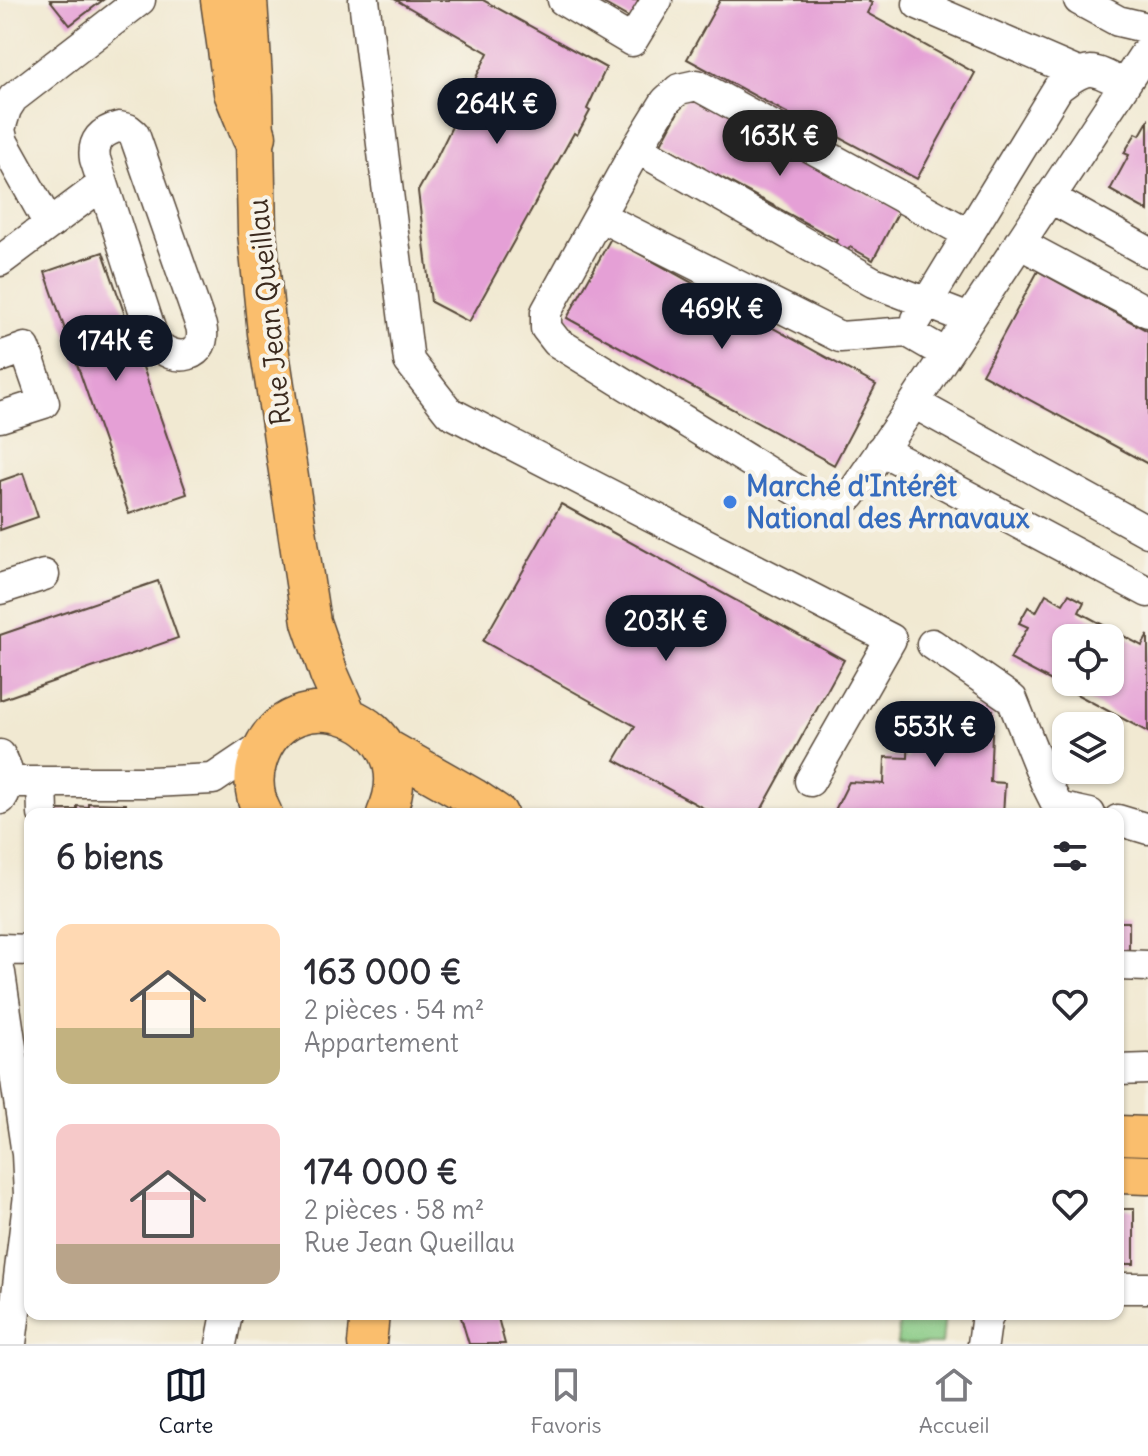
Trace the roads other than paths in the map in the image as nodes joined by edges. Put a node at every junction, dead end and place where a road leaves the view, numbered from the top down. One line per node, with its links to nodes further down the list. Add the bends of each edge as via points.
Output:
1 (140, 0): 13 (lane, via 13,98)
2 (223, 0): 14 (highway, via 236,92)
3 (248, 0): 14 (main road, Rue Jean Queillau)
4 (364, 0): 45 (lane, via 409,361 449,412 891,639)
5 (563, 0): 6 (lane, via 632,41)
6 (657, 0)
7 (1079, 0): 9 (lane, via 1118,21)
8 (918, 4): 11 (lane)
9 (1148, 28)
10 (1148, 49): 12 (lane)
11 (1078, 73): 12 (lane, via 1098,71); 17 (lane, via 1058,88)
12 (1124, 85): 19 (lane)
13 (0, 129): 20 (lane)
14 (254, 136): 37 (main road, Rue Jean Queillau, via 267,333)
15 (637, 148): 18 (lane); 21 (lane, via 666,101 679,89 697,85); 24 (lane, via 873,282)
16 (103, 184): 16 (lane, via 154,341 172,356 190,354 199,346 201,326 128,129 109,130 95,143); 20 (lane)
17 (992, 197): 19 (lane); 21 (lane)
18 (599, 216): 27 (lane, via 840,337); 32 (lane, via 546,312 546,328 557,342 811,499 851,495)
19 (1035, 220): 22 (lane); 25 (lane); 26 (lane)
20 (49, 224): 23 (lane)
21 (969, 234): 24 (lane)
22 (1148, 252)
23 (0, 261)
24 (928, 303): 26 (lane); 27 (lane)
25 (1148, 312)
26 (969, 319): 28 (lane)
27 (908, 332): 28 (lane)
28 (946, 354): 30 (lane)
29 (0, 357): 31 (lane, via 25,348 44,403)
30 (914, 403): 32 (lane); 33 (lane)
31 (0, 417)
32 (881, 450): 36 (lane)
33 (1148, 532)
34 (44, 575): 35 (lane)
35 (0, 589)
36 (1148, 592)
37 (311, 622): 39 (main road, Rue Jean Queillau); 40 (main road, Rue Jean Queillau)
38 (932, 644): 53 (lane, via 1012,699 1045,781)
39 (347, 715): 40 (main road, via 324,711); 42 (main road, via 369,728)
40 (300, 716): 41 (main road)
41 (265, 744): 44 (lane); 50 (main road, via 255,784)
42 (386, 748): 47 (main road); 51 (main road, via 394,776)
43 (3, 779): 46 (lane)
44 (213, 779): 46 (lane); 49 (lane)
45 (810, 781)
46 (42, 782): 48 (lane)
47 (486, 806): 52 (main road)
48 (43, 808)
49 (257, 808)
50 (261, 808)
51 (389, 808)
52 (437, 808)
53 (1063, 808)
54 (1124, 822): 55 (lane)
55 (1148, 829)
56 (0, 949): 57 (lane)
57 (24, 950)
58 (1124, 965): 59 (lane)
59 (1148, 966)
60 (0, 973): 63 (lane)
61 (1148, 1069): 62 (lane)
62 (1124, 1070)
63 (24, 1134)
64 (1124, 1135): 65 (main road)
65 (1148, 1136)
66 (1124, 1174): 67 (main road)
67 (1148, 1175)
68 (24, 1236): 74 (lane)
69 (1124, 1288): 70 (lane)
70 (1148, 1288)
71 (226, 1320): 75 (lane)
72 (369, 1320): 76 (main road)
73 (987, 1320): 77 (lane)
74 (11, 1344)
75 (221, 1344)
76 (367, 1344)
77 (983, 1344)

